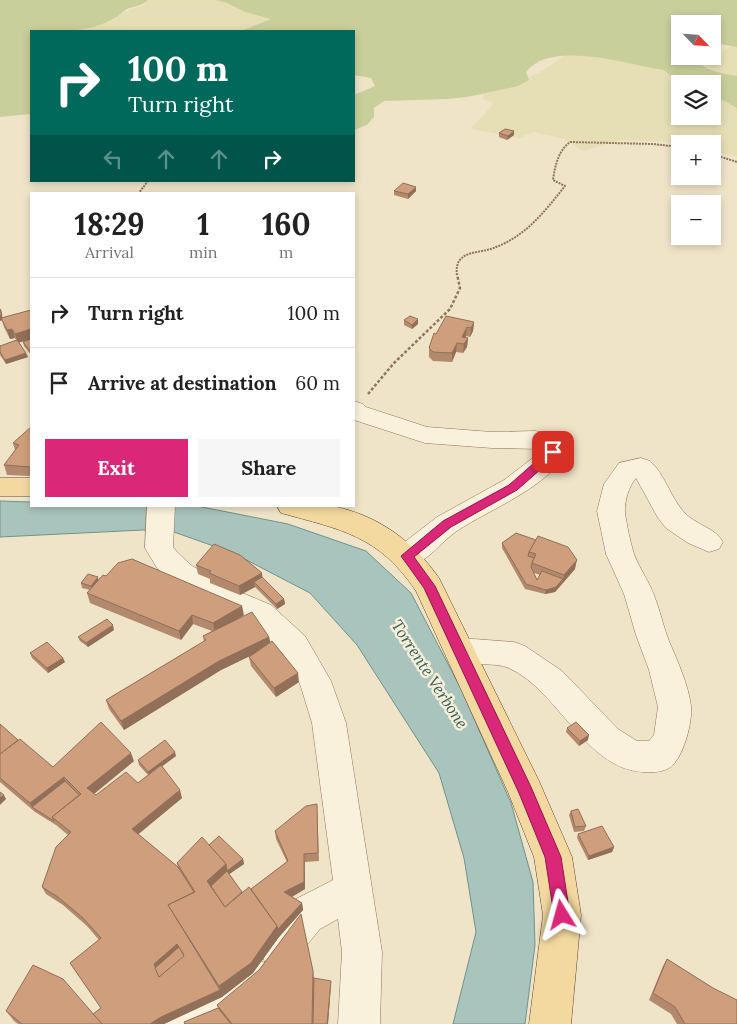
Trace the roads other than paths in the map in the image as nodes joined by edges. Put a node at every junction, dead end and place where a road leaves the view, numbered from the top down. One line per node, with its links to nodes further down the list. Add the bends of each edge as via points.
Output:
1 (355, 411): 7 (street, via 425,435 492,440 535,439 555,446 547,460 513,487 447,524)
2 (0, 486): 3 (main road)
3 (30, 487)
4 (161, 507): 9 (street, via 159,548 167,560 182,574 260,613 294,645 315,681 329,724)
5 (296, 507): 7 (main road, via 370,530)
6 (709, 542): 8 (street, via 685,529 668,513 652,478 642,467 628,469 617,484 611,511 620,554 639,594 675,707 670,739 658,757 631,756 606,739 551,680 514,655)
7 (407, 556): 8 (main road, via 429,586)
8 (460, 651): 12 (main road, via 553,857 562,915)
9 (353, 890): 10 (street, via 306,915 268,962 232,995); 11 (street, via 362,952)
10 (178, 1024)
11 (359, 1024)
12 (550, 1024)

